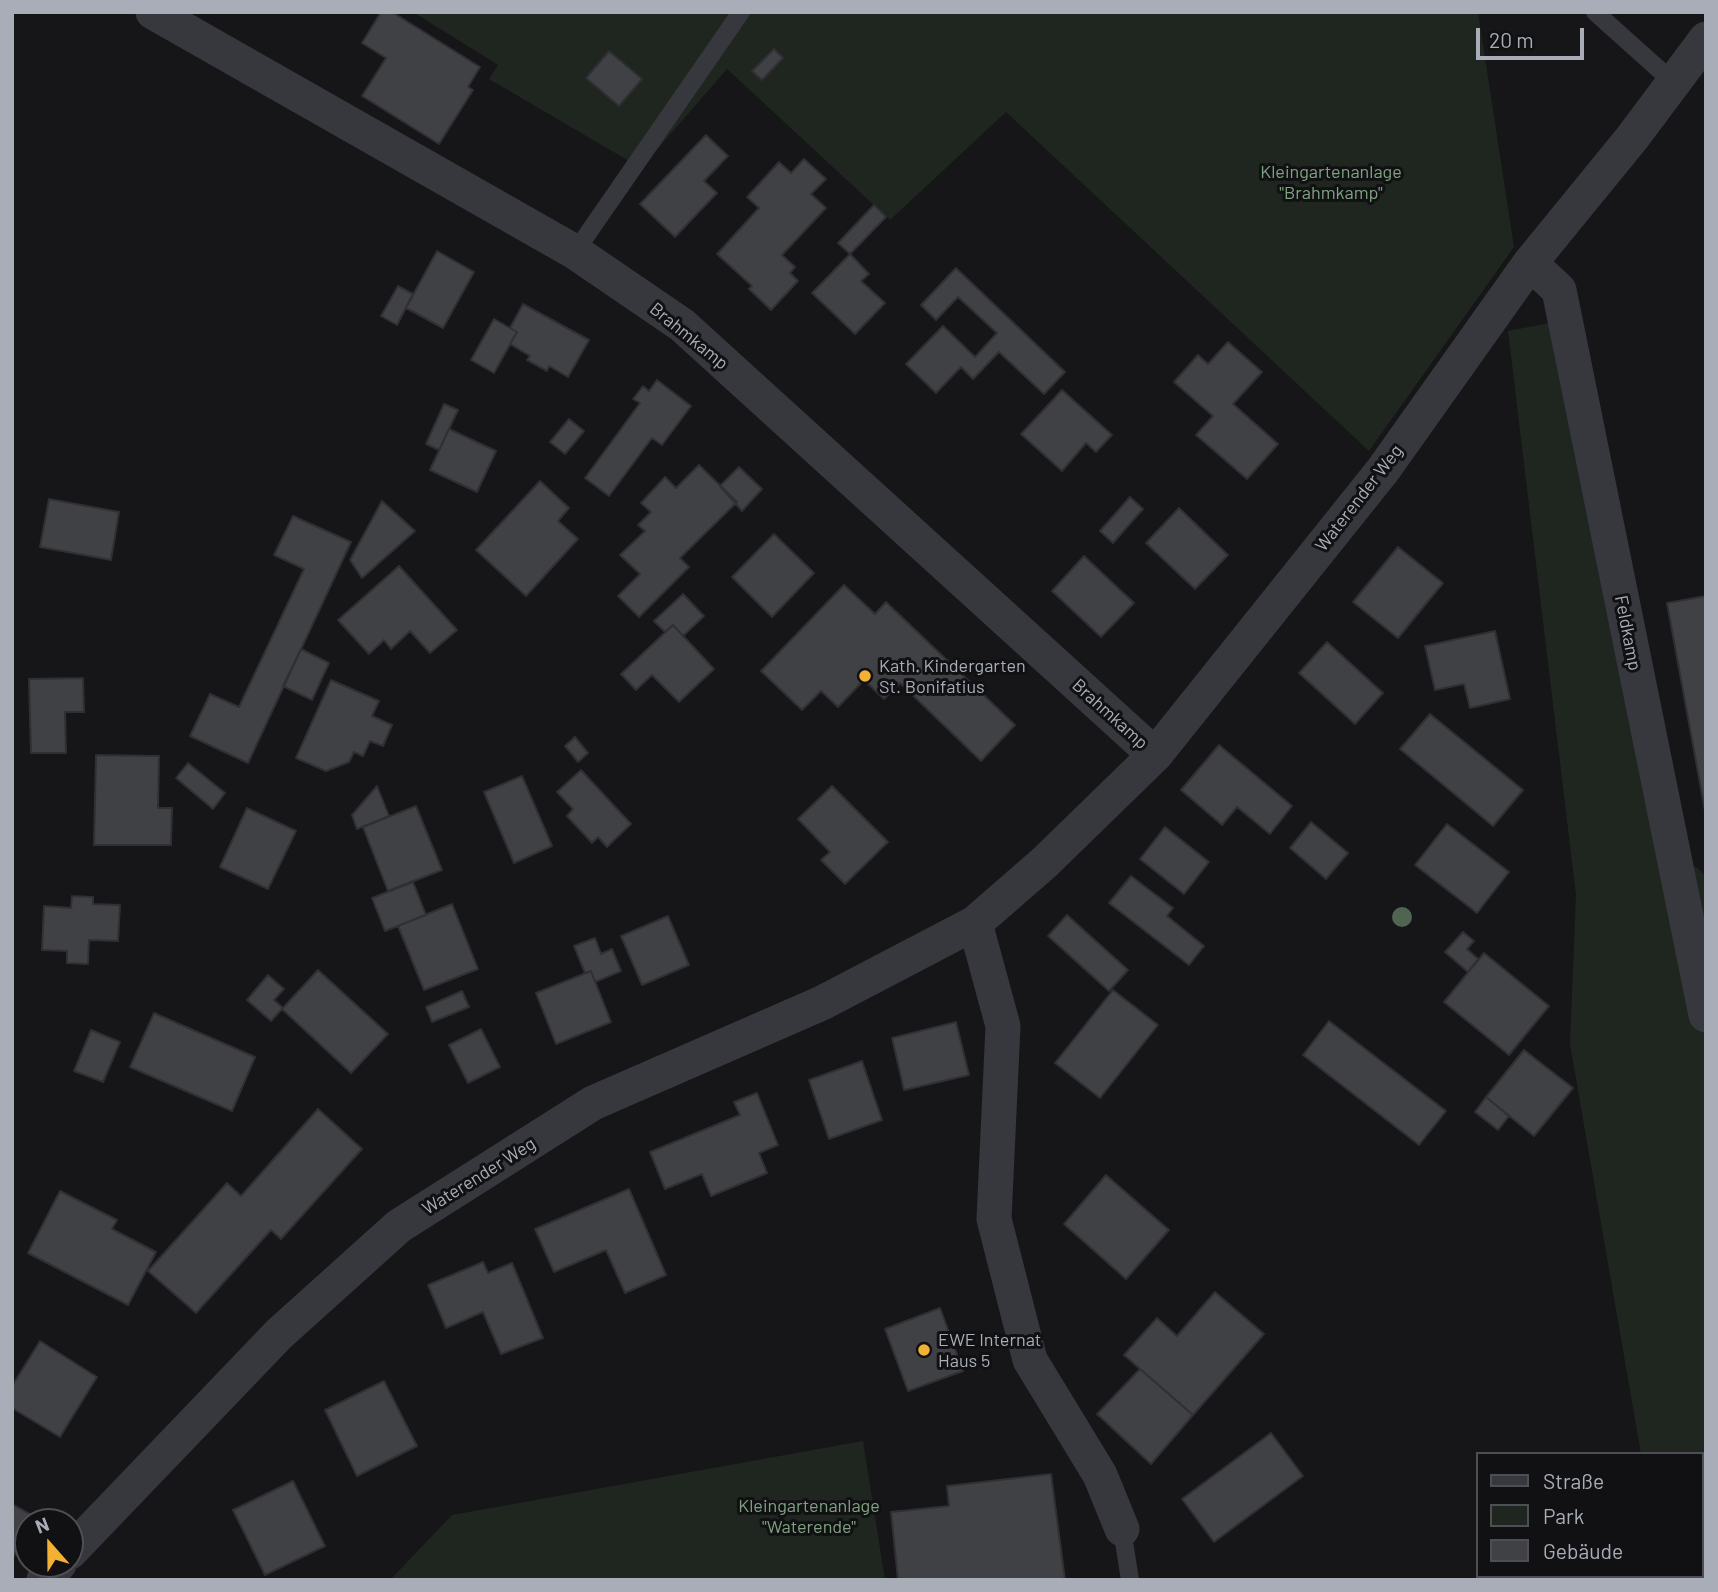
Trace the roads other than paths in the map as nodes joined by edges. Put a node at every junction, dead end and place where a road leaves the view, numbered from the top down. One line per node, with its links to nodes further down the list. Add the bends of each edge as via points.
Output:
1 (153, 12): 6 (street, Brahmkamp)
2 (741, 12): 6 (lane)
3 (1595, 12): 5 (lane)
4 (1706, 39): 5 (street, Waterender Weg)
5 (1673, 82): 7 (street, Waterender Weg)
6 (575, 252): 8 (street, Brahmkamp, via 681,325)
7 (1530, 263): 8 (street, Waterender Weg, via 1383,470); 10 (street, Feldkamp, via 1559,290)
8 (1155, 755): 9 (street, Waterender Weg)
9 (975, 923): 11 (street, via 1003,1026 994,1219 1030,1360 1100,1475); 12 (street, Waterender Weg, via 822,1003 593,1103 399,1226 279,1334)
10 (1706, 1015)
11 (1122, 1529): 13 (lane)
12 (84, 1537)
13 (1130, 1580)

